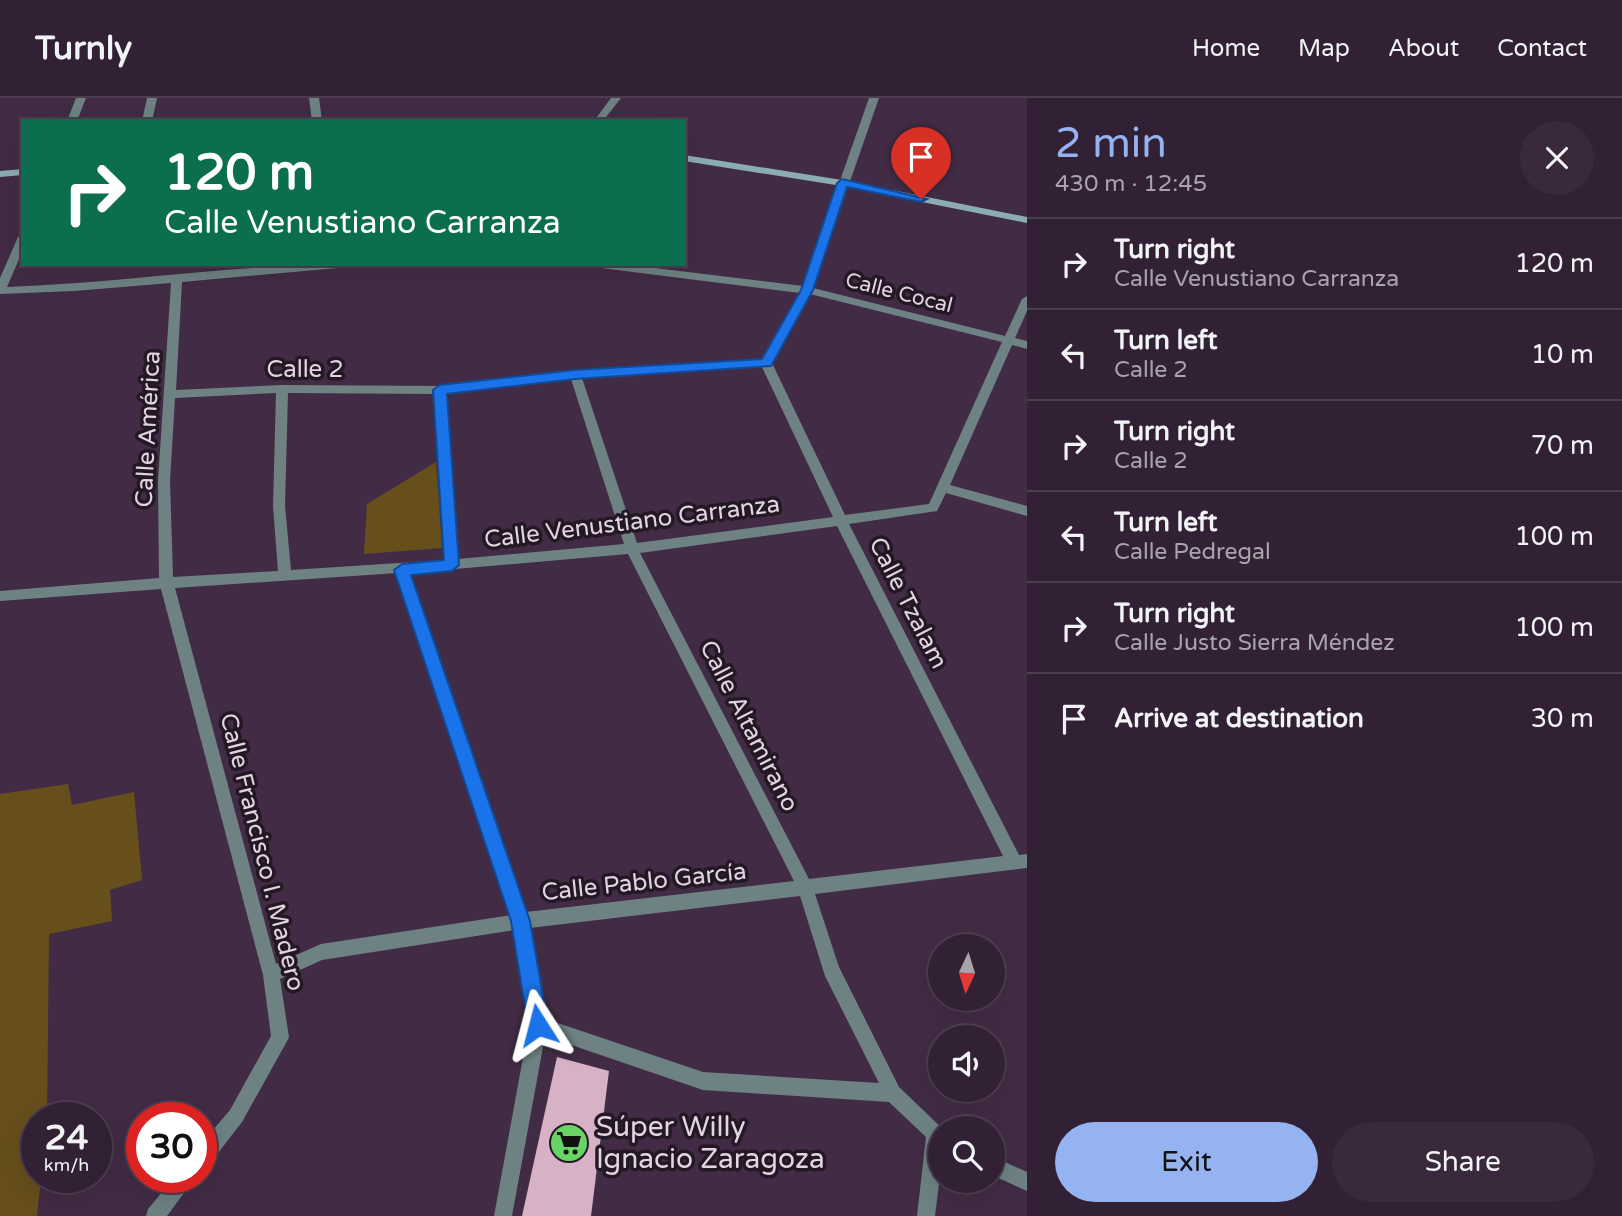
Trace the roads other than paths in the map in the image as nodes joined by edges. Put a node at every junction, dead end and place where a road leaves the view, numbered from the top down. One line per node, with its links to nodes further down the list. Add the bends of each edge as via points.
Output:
1 (81, 98): 6 (street)
2 (152, 98): 7 (street)
3 (314, 98): 8 (street)
4 (616, 98): 9 (street)
5 (874, 98): 13 (street)
6 (73, 119)
7 (147, 119)
8 (317, 119)
9 (600, 119)
10 (686, 158): 13 (street)
11 (21, 172): 12 (street)
12 (0, 174)
13 (842, 183): 14 (street); 19 (street)
14 (1027, 220)
15 (21, 242): 20 (street)
16 (328, 266): 18 (street)
17 (609, 266): 19 (street, Calle Cocal)
18 (177, 280): 20 (street); 28 (street, Calle América)
19 (807, 290): 22 (street, Calle Cocal); 24 (street)
20 (0, 291)
21 (1027, 299): 22 (street)
22 (1009, 340): 23 (street, Calle Cocal); 29 (street)
23 (1027, 345)
24 (766, 363): 25 (street, Calle 2); 31 (street, Calle Tzalam)
25 (575, 375): 27 (street, Calle 2); 32 (street, Calle Altamirano)
26 (282, 389): 27 (street, Calle 2); 28 (street, Calle 2); 35 (street, via 279,506)
27 (440, 390): 33 (street)
28 (171, 394): 36 (street, Calle América, via 164,481)
29 (943, 488): 30 (street); 31 (street, Calle Venustiano Carranza, via 933,508)
30 (1027, 511)
31 (840, 519): 32 (street, Calle Venustiano Carranza); 38 (street, Calle Tzalam)
32 (632, 549): 33 (street, Calle Venustiano Carranza); 39 (street, Calle Altamirano)
33 (452, 565): 34 (street, Calle Venustiano Carranza)
34 (402, 570): 35 (street, Calle Venustiano Carranza); 40 (street)
35 (285, 575): 36 (street, Calle Venustiano Carranza)
36 (166, 581): 37 (street, Calle Venustiano Carranza); 41 (street, Calle Francisco I. Madero)
37 (0, 596)
38 (1021, 861): 39 (street, Calle Pablo García)
39 (806, 889): 40 (street, Calle Pablo García); 43 (street, Calle Altamirano, via 831,970)
40 (521, 921): 41 (street, Calle Pablo García, via 321,952); 42 (street)
41 (271, 975): 45 (street, Calle Francisco I. Madero, via 280,1037 236,1116)
42 (538, 1025): 43 (street, via 703,1081); 51 (street)
43 (893, 1093): 44 (street)
44 (928, 1128)
45 (217, 1139)
46 (1005, 1171): 47 (street)
47 (1027, 1182)
48 (174, 1193): 50 (street)
49 (929, 1193): 52 (street)
50 (155, 1216)
51 (503, 1216)
52 (926, 1216)

